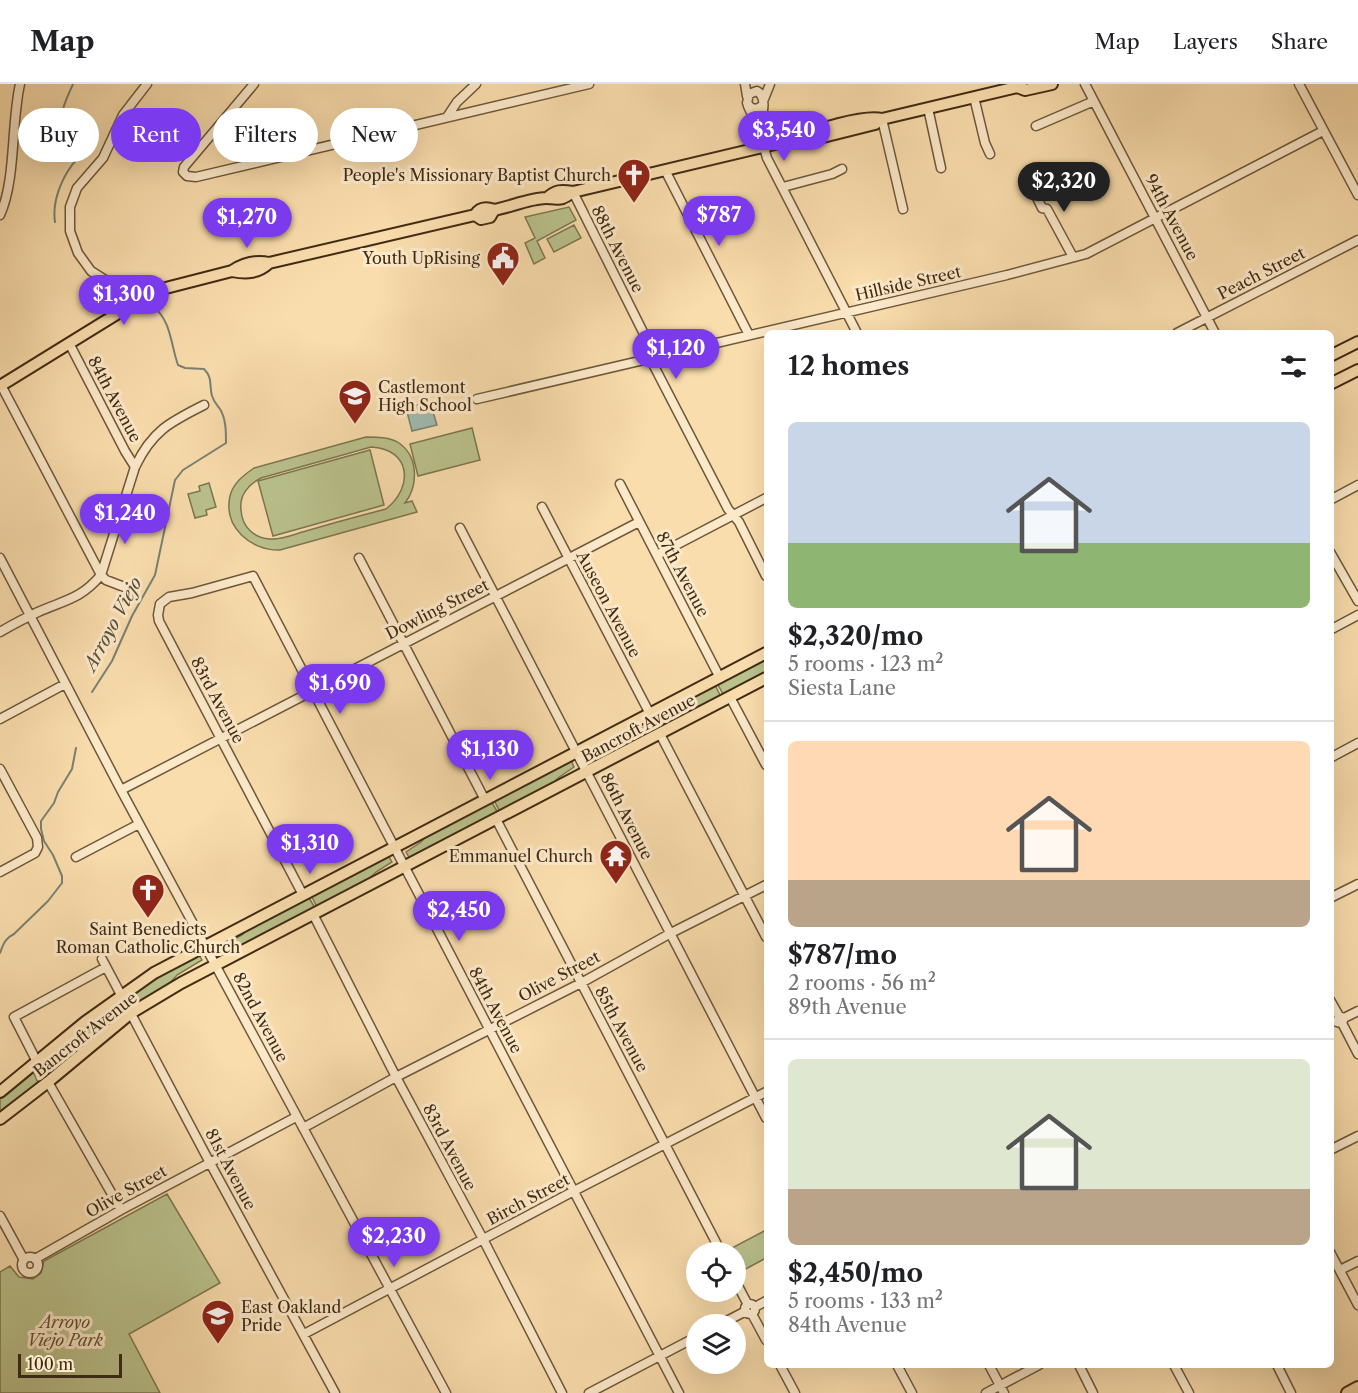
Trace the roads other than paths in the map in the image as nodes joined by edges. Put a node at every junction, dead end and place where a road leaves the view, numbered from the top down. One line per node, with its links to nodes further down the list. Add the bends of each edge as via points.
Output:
1 (20, 84): 33 (street, via 8,192)
2 (147, 84): 37 (street, via 123,115 103,158 77,188 70,207 70,231 78,253 91,271 121,290)
3 (254, 84): 18 (street, via 184,167 185,174 193,178)
4 (476, 84): 18 (street)
5 (589, 84): 18 (street)
6 (745, 84): 14 (street)
7 (770, 84): 16 (street)
8 (1052, 84): 11 (main road, via 1025,90)
9 (1085, 84): 15 (street, 94th Avenue)
10 (1299, 84): 22 (street)
11 (1019, 85): 13 (main road)
12 (759, 88): 14 (street, via 751,92); 16 (street)
13 (974, 97): 17 (main road); 24 (street)
14 (748, 101): 16 (street, via 757,109); 21 (street)
15 (1094, 101): 20 (street); 34 (street, 94th Avenue)
16 (764, 102): 21 (street)
17 (928, 108): 19 (main road); 25 (street)
18 (447, 117)
19 (882, 119): 23 (main road, via 873,117); 32 (street)
20 (1036, 126)
21 (759, 130): 23 (street)
22 (1323, 131): 31 (street); 34 (street, Hillside Street)
23 (763, 147): 27 (main road); 29 (street)
24 (990, 154)
25 (941, 168)
26 (842, 169): 29 (street)
27 (665, 170): 30 (main road); 45 (street)
28 (1035, 173): 36 (street, via 1030,183)
29 (783, 187): 38 (street)
30 (573, 192): 37 (main road, via 561,190 547,198 495,210 483,208 475,215 269,263 253,272 232,271 154,291); 49 (street, 88th Avenue)
31 (1358, 195)
32 (903, 209)
33 (0, 215)
34 (1155, 218): 36 (street, Hillside Street, via 1086,254); 39 (street, 94th Avenue)
35 (1358, 240): 39 (street, Peach Street)
36 (1073, 256): 38 (street, Hillside Street)
37 (132, 304): 47 (main road)
38 (847, 313): 40 (street, Hillside Street); 41 (street)
39 (1208, 317): 42 (street, Peach Street); 43 (street, 94th Avenue)
40 (771, 330)
41 (856, 330)
42 (1183, 330)
43 (1214, 330)
44 (764, 332): 45 (street, Hillside Street)
45 (749, 335): 49 (street, Hillside Street)
46 (1358, 342): 48 (main road)
47 (69, 343): 52 (main road); 55 (street, 84th Avenue)
48 (1334, 354)
49 (653, 357): 53 (street, Hillside Street); 61 (street, 88th Avenue, via 654,366)
50 (1358, 370): 51 (main road)
51 (1334, 382)
52 (0, 386): 70 (street)
53 (477, 399)
54 (204, 405): 55 (street, via 169,423 150,440)
55 (135, 467): 70 (street)
56 (620, 484): 62 (street, 87th Avenue)
57 (1358, 485): 58 (street)
58 (1334, 498)
59 (764, 499): 61 (street)
60 (542, 507): 65 (street, Auseon Avenue)
61 (733, 515): 64 (street); 69 (street, 88th Avenue)
62 (639, 522): 64 (street, 87th Avenue); 65 (street, Dowling Street)
63 (460, 528): 73 (street, 86th Avenue)
64 (657, 555): 81 (street, 87th Avenue)
65 (568, 557): 73 (street, Dowling Street); 86 (street, Auseon Avenue)
66 (0, 558): 76 (street, 82nd Avenue)
67 (359, 558): 79 (street)
68 (1334, 559): 74 (street)
69 (764, 572)
70 (101, 575): 72 (street); 76 (street, via 84,593)
71 (253, 576): 84 (street, 84th Avenue); 89 (street, 83rd Avenue, via 169,597 158,609 159,621)
72 (132, 590)
73 (495, 596): 79 (street, Dowling Street); 91 (street, 86th Avenue)
74 (1358, 601)
75 (1358, 615): 77 (street)
76 (30, 616): 78 (street); 83 (street, 82nd Avenue)
77 (1334, 628)
78 (0, 632)
79 (404, 642): 84 (street, Dowling Street); 97 (street)
80 (764, 654): 81 (main road, Bancroft Avenue)
81 (720, 678): 86 (main road, Bancroft Avenue)
82 (764, 679): 85 (main road, Bancroft Avenue)
83 (65, 684): 87 (street); 96 (street, 82nd Avenue)
84 (313, 691): 89 (street, Dowling Street); 100 (street, 84th Avenue)
85 (730, 697): 88 (main road, Bancroft Avenue); 93 (street)
86 (650, 714): 91 (main road, Bancroft Avenue)
87 (0, 718)
88 (660, 734): 95 (main road, Bancroft Avenue); 107 (street)
89 (221, 738): 96 (street, Dowling Street); 106 (street, 83rd Avenue)
90 (1358, 744): 92 (street)
91 (577, 752): 95 (street, 86th Avenue); 97 (main road, Bancroft Avenue)
92 (1334, 756)
93 (764, 761)
94 (0, 770): 103 (street, via 37,838 38,847 35,853)
95 (587, 771): 98 (main road, Bancroft Avenue); 111 (street, 86th Avenue)
96 (121, 790): 99 (street, 82nd Avenue)
97 (485, 800): 100 (main road, Bancroft Avenue)
98 (496, 819): 102 (main road, Bancroft Avenue); 114 (street, 85th Avenue)
99 (139, 824): 101 (street); 112 (street, 82nd Avenue)
100 (394, 847): 102 (street, 84th Avenue); 106 (main road, Bancroft Avenue)
101 (76, 857)
102 (405, 867): 109 (main road, Bancroft Avenue); 119 (street, 84th Avenue)
103 (0, 872)
104 (1358, 884): 108 (street)
105 (764, 886): 107 (street, Olive Street)
106 (303, 895): 112 (main road, Bancroft Avenue)
107 (746, 896): 110 (street); 111 (street, Olive Street)
108 (1334, 896)
109 (314, 914): 113 (main road, Bancroft Avenue); 122 (street, 83rd Avenue)
110 (764, 932)
111 (671, 933): 114 (street, Olive Street); 126 (street, 86th Avenue)
112 (205, 946): 113 (street, 82nd Avenue); 115 (main road, Bancroft Avenue)
113 (216, 965): 117 (main road, Bancroft Avenue); 128 (street, 82nd Avenue)
114 (580, 983): 119 (street, Olive Street); 132 (street, 85th Avenue)
115 (121, 994): 117 (street, 81st Avenue); 121 (main road, Bancroft Avenue); 121 (street, 81st Avenue, via 104,963 14,1017)
116 (1358, 1011): 118 (street)
117 (131, 1013): 123 (main road, Bancroft Avenue); 134 (street, 81st Avenue)
118 (1339, 1021): 120 (street)
119 (489, 1029): 122 (street, Olive Street); 135 (street, 84th Avenue)
120 (1358, 1054)
121 (37, 1062): 124 (main road, Bancroft Avenue)
122 (396, 1077): 130 (street, Olive Street); 139 (street, 83rd Avenue)
123 (48, 1082): 129 (main road, Bancroft Avenue); 136 (street)
124 (0, 1092)
125 (764, 1093): 126 (street, Birch Street)
126 (756, 1098): 127 (street, 86th Avenue); 132 (street, Birch Street)
127 (764, 1114)
128 (296, 1117): 130 (street, 82nd Avenue); 134 (street, Olive Street)
129 (0, 1119)
130 (303, 1128): 146 (street, 82nd Avenue)
131 (1358, 1136): 133 (street)
132 (666, 1144): 135 (street, Birch Street); 140 (street, 85th Avenue)
133 (1334, 1148)
134 (210, 1163): 136 (street, Olive Street); 152 (street, 81st Avenue)
135 (574, 1191): 139 (street, Birch Street); 155 (street, 84th Avenue)
136 (121, 1210): 141 (street, Olive Street)
137 (0, 1216): 138 (street)
138 (3, 1231): 143 (street)
139 (483, 1239): 146 (street, Birch Street); 167 (street, 83rd Avenue)
140 (716, 1242)
141 (35, 1259): 143 (street); 143 (street, via 36,1268 31,1272 23,1269)
142 (1334, 1259): 145 (street)
143 (24, 1260)
144 (1358, 1261): 145 (street)
145 (1340, 1270): 149 (street)
146 (390, 1289): 152 (street, Birch Street); 166 (street, 82nd Avenue)
147 (746, 1301): 150 (street)
148 (764, 1302): 150 (street)
149 (1358, 1305)
150 (750, 1309): 151 (street); 153 (street)
151 (740, 1314)
152 (304, 1334): 165 (street, 81st Avenue)
153 (764, 1336)
154 (686, 1342): 155 (street)
155 (659, 1357): 168 (street); 169 (street, 84th Avenue)
156 (782, 1368): 170 (street)
157 (899, 1368): 171 (street)
158 (991, 1368): 164 (street)
159 (1035, 1368): 164 (street)
160 (1080, 1368): 173 (street)
161 (1176, 1368): 174 (street)
162 (1278, 1368): 175 (street)
163 (1358, 1387): 176 (main road)
164 (1002, 1390): 172 (street)
165 (335, 1393)
166 (446, 1393)
167 (561, 1393)
168 (588, 1393)
169 (679, 1393)
170 (795, 1393)
171 (912, 1393)
172 (986, 1393)
173 (1093, 1393)
174 (1189, 1393)
175 (1291, 1393)
176 (1347, 1393)

